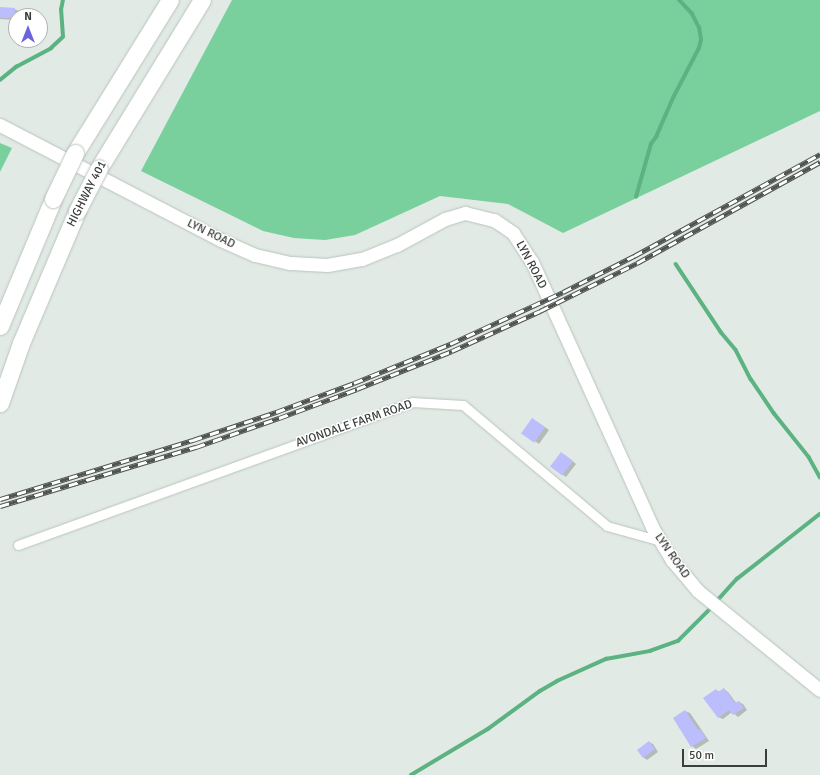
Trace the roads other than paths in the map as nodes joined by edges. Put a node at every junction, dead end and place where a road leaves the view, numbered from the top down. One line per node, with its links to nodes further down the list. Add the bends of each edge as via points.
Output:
1 (170, 0): 4 (highway, bridge, via 75,153)
2 (202, 0): 5 (highway, HIGHWAY 401, bridge, via 99,168 77,211 21,343)
3 (0, 125): 6 (main road, LYN ROAD, via 221,240 255,255 291,263 327,265 362,259 397,246 444,219 465,213 494,220 513,233 532,262)
4 (0, 326)
5 (0, 403)
6 (661, 542): 7 (street, AVONDALE FARM ROAD, via 607,526 463,405 412,402); 8 (main road, LYN ROAD, via 672,560 698,591)
7 (18, 545)
8 (820, 690)

